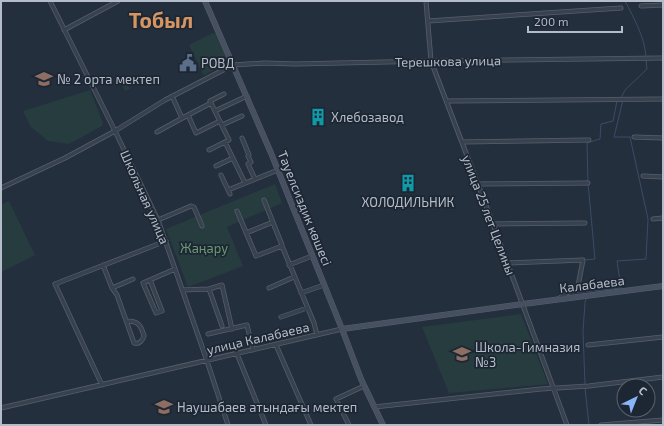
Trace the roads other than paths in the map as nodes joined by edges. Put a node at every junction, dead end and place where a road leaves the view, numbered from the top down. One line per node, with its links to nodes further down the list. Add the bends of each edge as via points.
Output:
1 (50, 1): 9 (street, Школьная улица)
2 (118, 1): 9 (street)
3 (205, 1): 12 (street, Тауелсиздик көшесі)
4 (426, 1): 8 (street, улица 25 лет Целины)
5 (663, 5): 6 (street)
6 (641, 6)
7 (620, 8): 8 (street)
8 (428, 21): 11 (street, улица 25 лет Целины)
9 (64, 30): 25 (street, Школьная улица)
10 (663, 58): 11 (street, Терешкова улица)
11 (431, 61): 12 (street, Терешкова улица); 17 (street, улица 25 лет Целины)
12 (233, 65): 14 (street); 15 (street, Тауелсиздик көшесі)
13 (224, 94): 18 (street, via 210,101)
14 (172, 96): 22 (street); 25 (street)
15 (247, 96): 19 (street); 36 (street, Тауелсиздик көшесі)
16 (663, 100): 17 (street)
17 (447, 101): 32 (street, улица 25 лет Целины)
18 (211, 104): 19 (street); 20 (street)
19 (215, 111): 23 (street)
20 (188, 115): 22 (street); 23 (street, via 196,133)
21 (242, 116): 24 (street)
22 (182, 118): 26 (street)
23 (220, 121): 24 (street)
24 (222, 125): 31 (street, via 229,140)
25 (116, 131): 44 (street); 49 (street, Школьная улица)
26 (157, 132)
27 (634, 137): 29 (street)
28 (242, 138): 40 (street, via 251,162 248,164)
29 (663, 138)
30 (589, 140): 32 (street)
31 (226, 142): 33 (street); 34 (street)
32 (462, 142): 43 (street, улица 25 лет Целины)
33 (209, 150)
34 (233, 158): 35 (street); 41 (street)
35 (216, 166)
36 (278, 170): 40 (street); 57 (street, Тауелсиздик көшесі)
37 (221, 175): 41 (street, via 229,192)
38 (643, 176): 39 (street)
39 (663, 177)
40 (255, 179): 41 (street)
41 (245, 183)
42 (588, 183): 43 (street)
43 (478, 184): 52 (street, улица 25 лет Целины)
44 (1, 188)
45 (264, 200): 50 (street)
46 (237, 211): 54 (street)
47 (663, 218): 48 (street)
48 (653, 219)
49 (158, 220): 53 (street, via 191,206 194,207); 55 (street, Школьная улица)
50 (273, 222): 54 (street); 56 (street)
51 (585, 222): 52 (street)
52 (493, 224): 58 (street, улица 25 лет Целины)
53 (202, 226)
54 (246, 233): 56 (street, via 256,256)
55 (166, 241): 59 (street); 61 (street, Школьная улица)
56 (282, 246): 60 (street)
57 (312, 256): 60 (street); 65 (street, Тауелсиздик көшесі)
58 (507, 263): 72 (street, via 583,260 578,286); 73 (street, улица 25 лет Целины)
59 (104, 265): 67 (street); 89 (street, via 55,284)
60 (289, 265): 62 (street)
61 (175, 269): 64 (street); 70 (street, Школьная улица)
62 (294, 277): 68 (street); 71 (street)
63 (133, 279): 67 (street)
64 (150, 280): 64 (street, via 143,283 156,313 162,311)
65 (324, 285): 71 (street); 79 (street, Тауелсиздик көшесі)
66 (663, 286): 72 (street, Калабаева)
67 (112, 288): 76 (street, via 118,295)
68 (269, 288)
69 (209, 289): 70 (street); 77 (street); 78 (street, via 222,286)
70 (182, 290): 87 (street, Школьная улица)
71 (301, 294): 74 (street)
72 (558, 300): 73 (street, Калабаева)
73 (523, 304): 79 (street, улица Калабаева); 91 (street, улица 25 лет Целины)
74 (307, 308): 75 (street); 81 (street)
75 (281, 317)
76 (127, 321): 76 (street, via 134,343 136,344 144,336 141,326)
77 (222, 326)
78 (232, 329): 80 (street); 85 (street, via 247,326)
79 (342, 329): 81 (street, улица Калабаева); 90 (street, Тауелсиздик көшесі)
80 (208, 334)
81 (317, 335): 83 (street, улица Калабаева)
82 (663, 337): 84 (street)
83 (276, 345): 85 (street, улица Калабаева); 97 (street)
84 (588, 345)
85 (253, 350): 86 (street, улица Калабаева)
86 (237, 354): 87 (street, улица Калабаева); 96 (street)
87 (207, 361): 89 (street, улица Калабаева); 95 (street, Школьная улица)
88 (663, 377): 91 (street)
89 (102, 385): 93 (street, улица Калабаева)
90 (364, 386): 92 (street, Тауелсиздик көшесі); 98 (street, via 336,398)
91 (554, 389): 92 (street); 100 (street, улица 25 лет Целины)
92 (374, 407): 99 (street, Тауелсиздик көшесі)
93 (1, 408)
94 (663, 420): 101 (street)
95 (228, 425)
96 (266, 425)
97 (311, 425)
98 (349, 425)
99 (383, 425)
100 (567, 425)
101 (601, 425)

